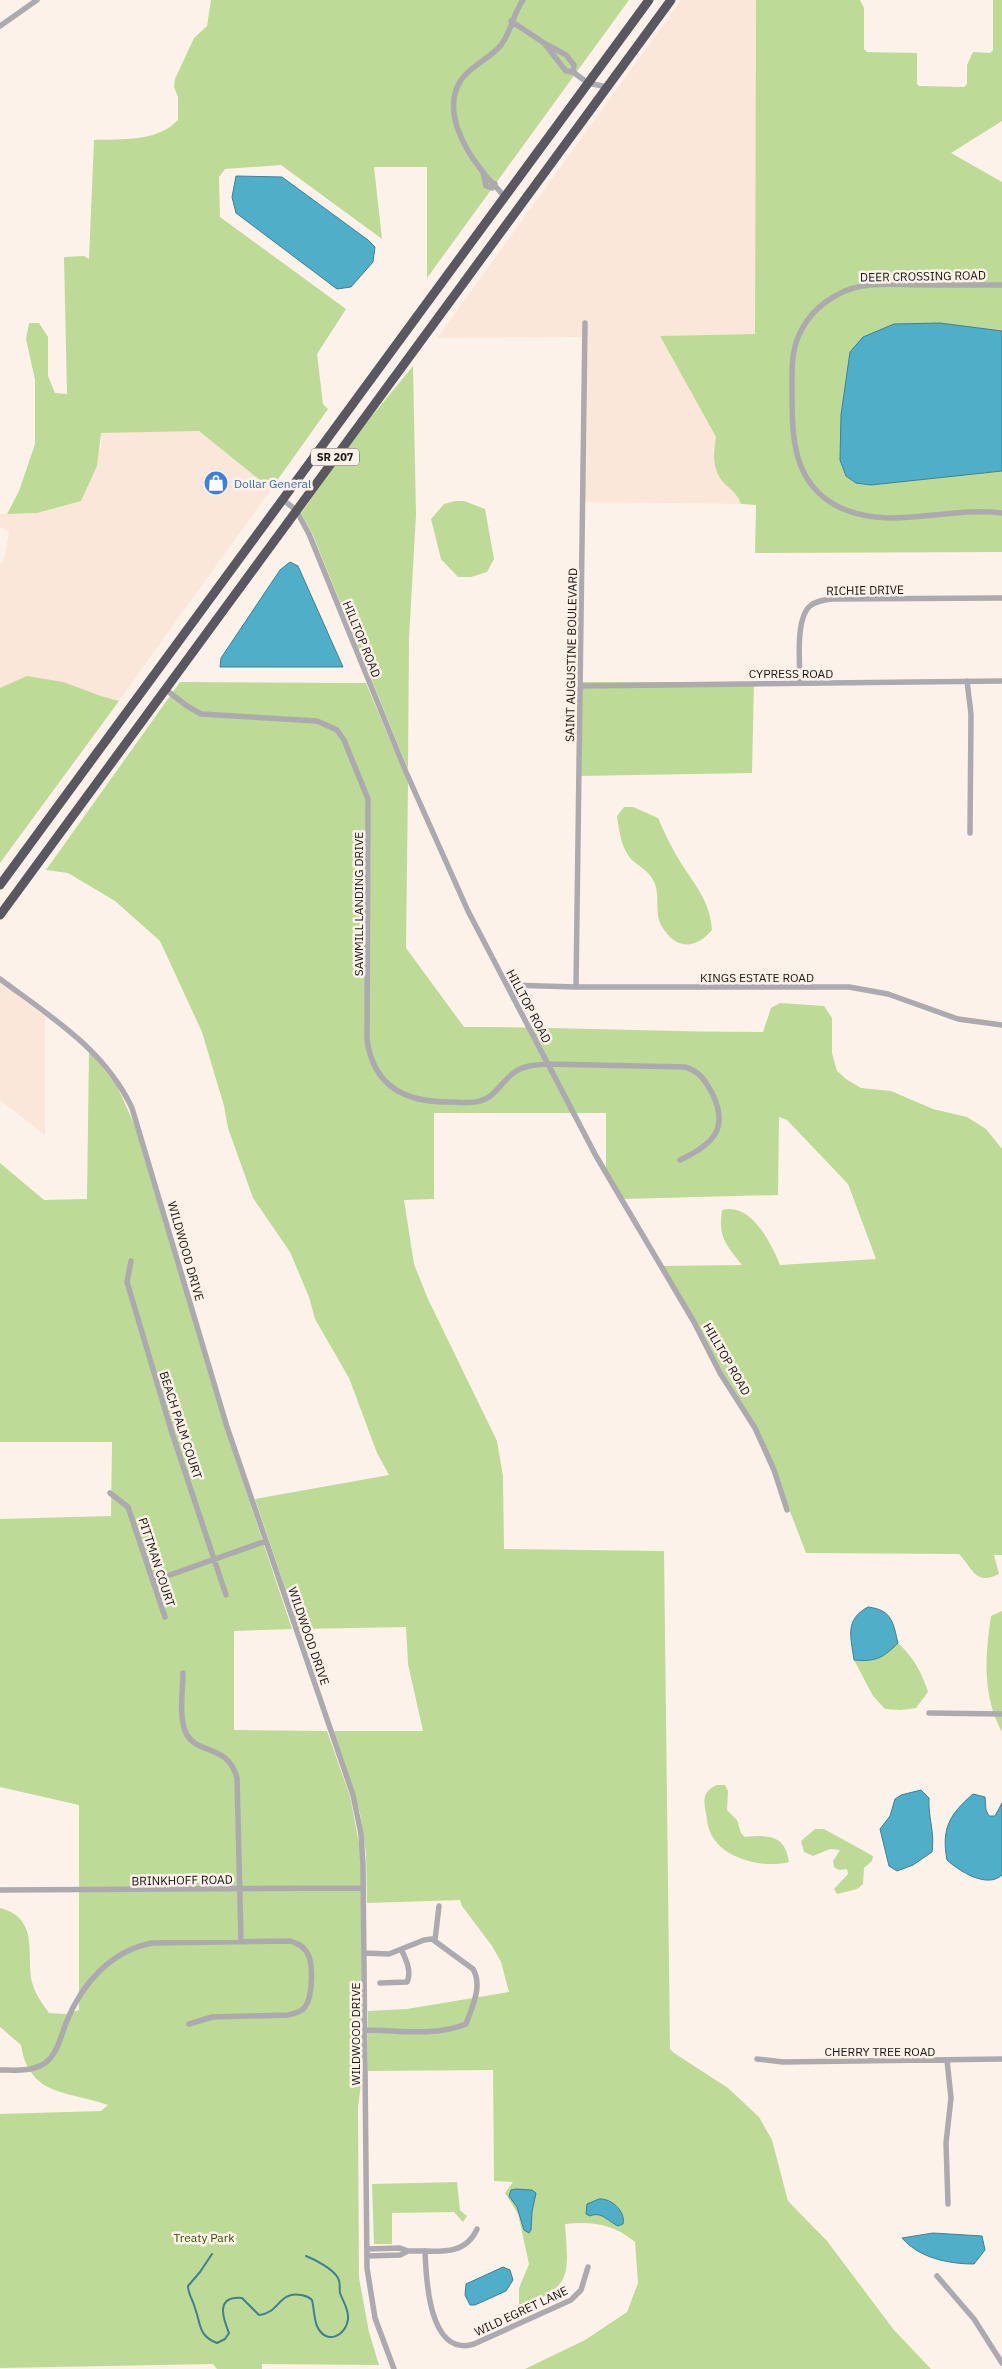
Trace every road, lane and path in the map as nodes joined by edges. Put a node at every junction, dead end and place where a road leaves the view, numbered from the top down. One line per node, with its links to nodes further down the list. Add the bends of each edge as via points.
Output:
1 (37, 0): 6 (street)
2 (523, 0): 5 (street)
3 (649, 0): 9 (highway, SR 207)
4 (671, 0): 10 (highway, SR 207)
5 (511, 21): 7 (street); 11 (street, via 503,42 495,52 461,80 455,94 454,110 457,128 470,155)
6 (0, 26)
7 (544, 43): 8 (street, via 566,71); 8 (street, via 566,55 574,65)
8 (574, 72): 9 (street)
9 (588, 83): 10 (street); 11 (highway, SR 207)
10 (607, 87): 15 (highway, SR 207)
11 (504, 197): 14 (highway, SR 207)
12 (1002, 285): 16 (street, DEER CROSSING ROAD, via 870,285 839,294 813,312 805,322 794,346 792,369 793,446 811,483 830,502 857,514 875,517)
13 (585, 322): 21 (street, SAINT AUGUSTINE BOULEVARD)
14 (282, 499): 15 (street, HILLTOP ROAD); 24 (highway, SR 207)
15 (296, 510): 22 (highway, SR 207); 27 (street, HILLTOP ROAD, via 309,534 441,850)
16 (1002, 513)
17 (1002, 598): 20 (street, RICHIE DRIVE, via 832,599 815,602 802,619)
18 (966, 681): 19 (street, CYPRESS ROAD); 20 (street, CYPRESS ROAD); 23 (street, via 971,721)
19 (1002, 681)
20 (800, 683): 21 (street, CYPRESS ROAD)
21 (580, 686): 28 (street, SAINT AUGUSTINE BOULEVARD)
22 (165, 689): 25 (highway, SR 207); 30 (street, SAWMILL LANDING DRIVE, via 201,714 317,721 337,730 344,740 368,799 367,1040 373,1064 391,1087 428,1102 480,1101 490,1096 516,1070)
23 (970, 833)
24 (0, 885)
25 (0, 915)
26 (0, 979): 35 (street, WILDWOOD DRIVE, via 88,1046 109,1069 128,1100 227,1427)
27 (506, 985): 28 (street, KINGS ESTATE ROAD); 30 (street, HILLTOP ROAD)
28 (576, 988): 29 (street, KINGS ESTATE ROAD, via 849,987 888,994 958,1019)
29 (1002, 1025)
30 (548, 1064): 31 (street, SAWMILL LANDING DRIVE, via 678,1065 693,1070 707,1083 718,1105 719,1120 716,1134 706,1147); 34 (street, HILLTOP ROAD, via 596,1156 755,1428)
31 (680, 1160)
32 (131, 1261): 36 (street, BEACH PALM COURT, via 127,1282)
33 (110, 1493): 37 (street, PITTMAN COURT, via 128,1507)
34 (787, 1510)
35 (266, 1541): 36 (street); 43 (street, WILDWOOD DRIVE, via 353,1795 361,1834)
36 (214, 1559): 37 (street); 38 (street, BEACH PALM COURT)
37 (153, 1581): 39 (street, PITTMAN COURT)
38 (226, 1595)
39 (165, 1617)
40 (183, 1673): 44 (street, via 183,1722 188,1736 224,1756 231,1762 238,1778)
41 (929, 1713): 42 (street)
42 (1002, 1714)
43 (363, 1888): 44 (street, BRINKHOFF ROAD); 50 (street, WILDWOOD DRIVE)
44 (240, 1889): 45 (street, BRINKHOFF ROAD); 48 (street)
45 (0, 1890)
46 (439, 1906): 47 (street)
47 (435, 1940): 49 (street, via 424,1940); 53 (street, via 473,1969 476,1975 477,1991 466,2024 425,2032)
48 (241, 1941): 52 (street, via 300,1944 311,1962 311,1992 304,2008 288,2015 212,2017); 57 (street, via 152,1943 127,1951 86,1984 72,2008 58,2045 45,2063 32,2069)
49 (401, 1949): 50 (street, via 389,1954); 51 (street, via 410,1977 407,1982)
50 (365, 1954): 53 (street, WILDWOOD DRIVE)
51 (380, 1983)
52 (189, 2024)
53 (365, 2030): 61 (street, WILDWOOD DRIVE)
54 (758, 2059): 56 (street, CHERRY TREE ROAD, via 783,2062)
55 (1002, 2059): 56 (street, CHERRY TREE ROAD)
56 (947, 2060): 58 (street, via 951,2098 946,2143)
57 (0, 2070)
58 (948, 2204)
59 (478, 2228): 60 (street, via 461,2248)
60 (425, 2251): 61 (street, via 408,2251 400,2255); 62 (street, WILD EGRET LANE, via 429,2294 437,2322 445,2338 462,2346 474,2344 571,2300 581,2290)
61 (368, 2252): 65 (street, WILDWOOD DRIVE, via 369,2288 375,2318)
62 (588, 2267)
63 (937, 2276): 64 (street, via 974,2319)
64 (1002, 2363)
65 (394, 2369)

